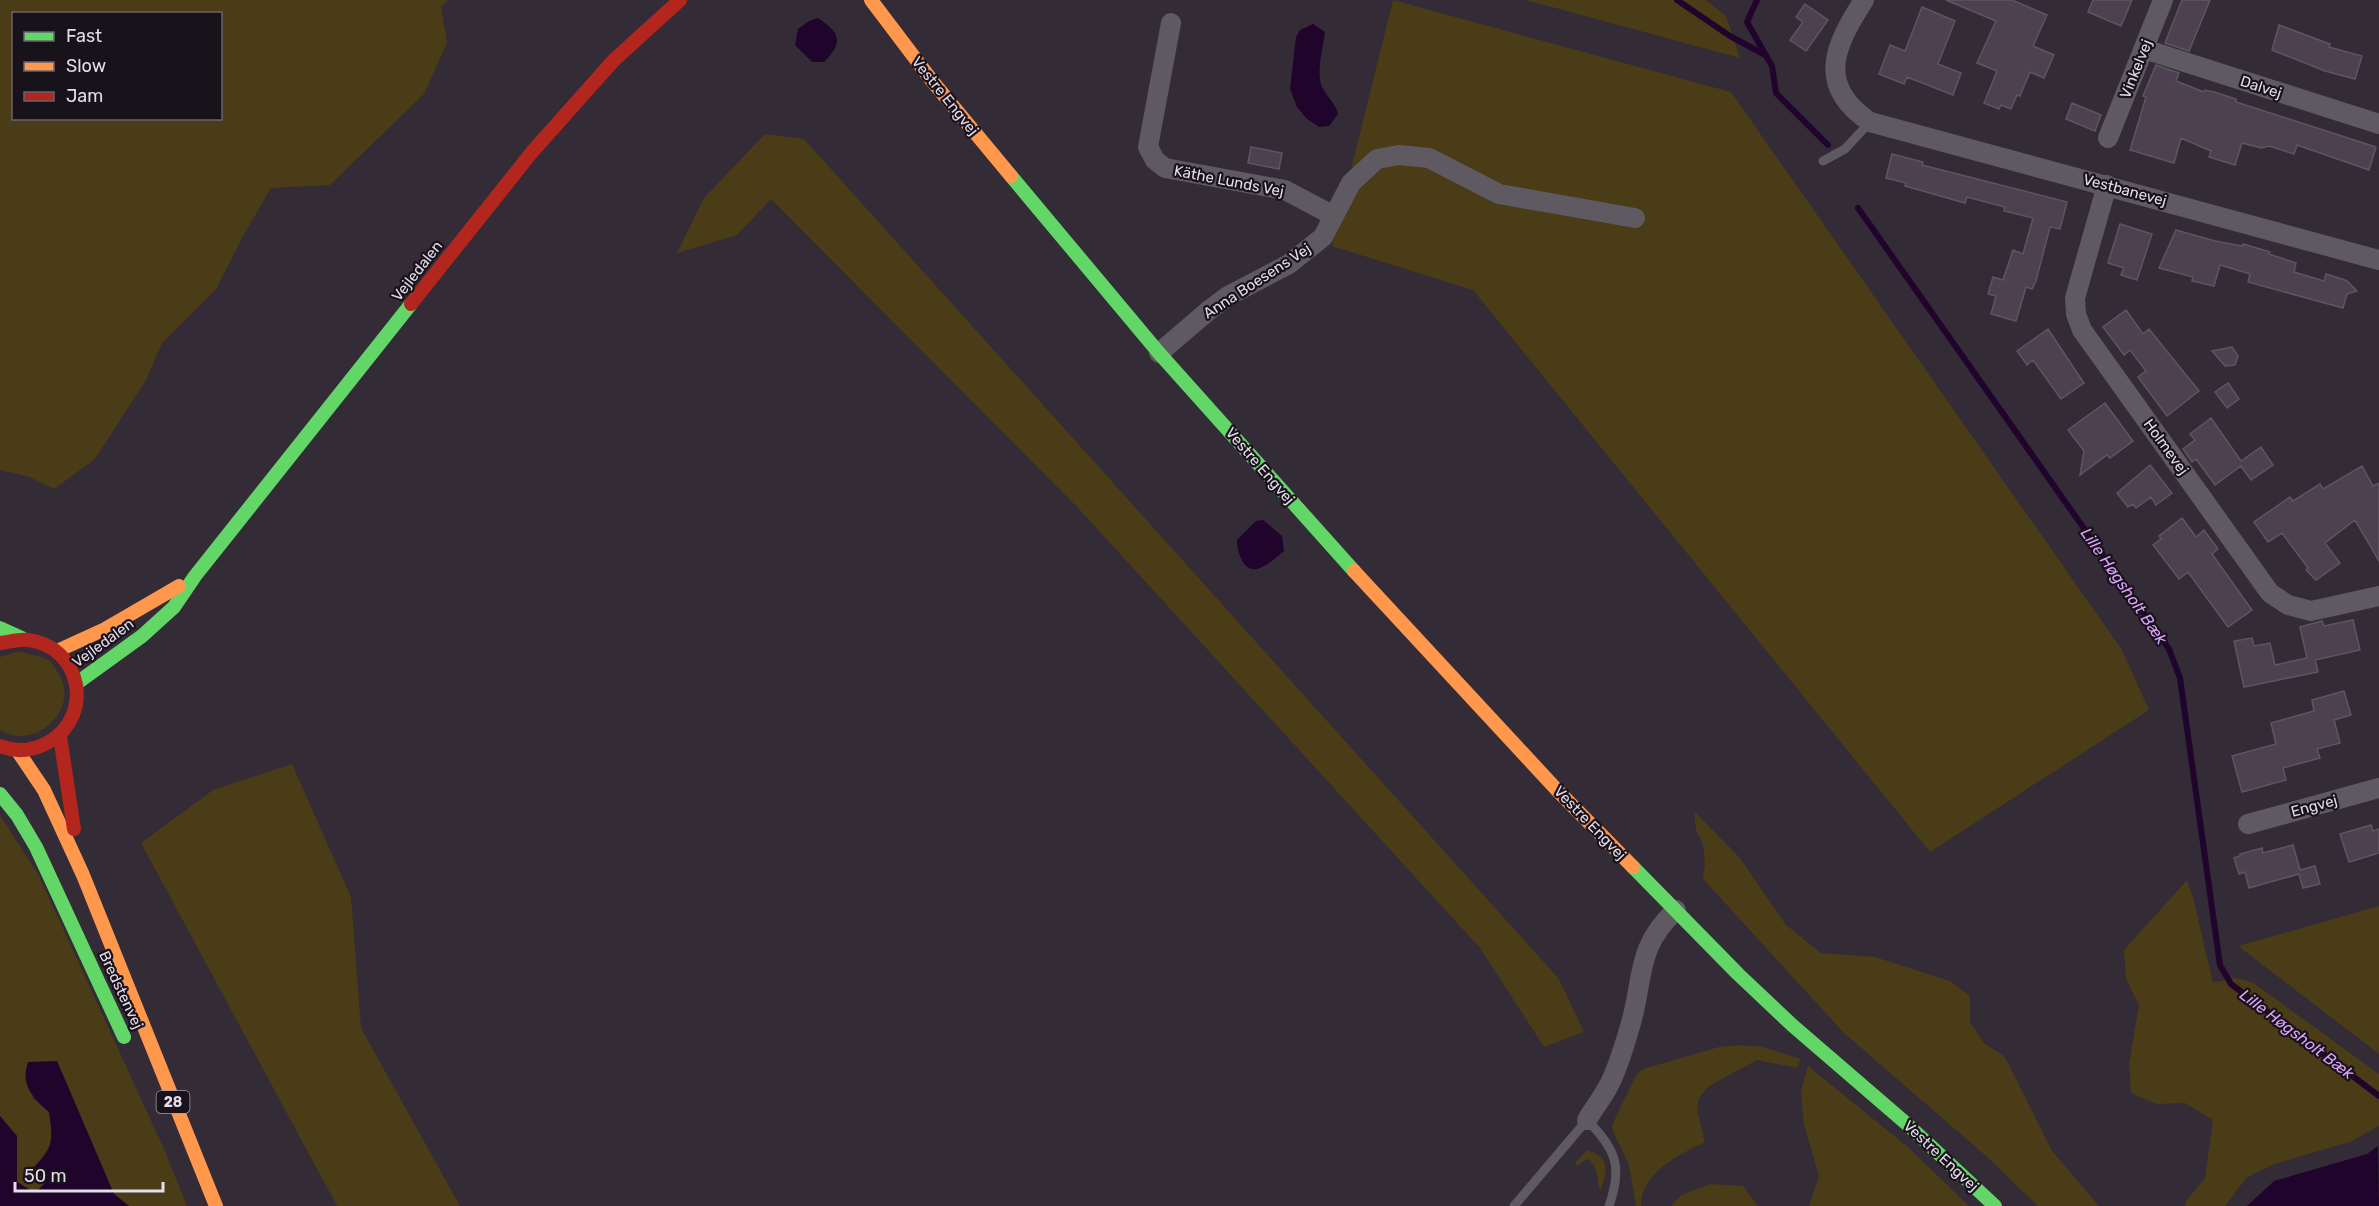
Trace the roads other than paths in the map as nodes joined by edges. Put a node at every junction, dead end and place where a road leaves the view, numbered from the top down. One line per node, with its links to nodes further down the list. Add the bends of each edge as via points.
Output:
1 (680, 0): 16 (main road, Vejledalen, via 614,60 532,152)
2 (871, 0): 15 (main road, Vestre Engvej, via 933,82)
3 (1864, 0): 7 (street, Vestbanevej, via 1835,54 1842,95 1853,111)
4 (2163, 0): 6 (street, Vinkelvej)
5 (1170, 23): 12 (street, Käthe Lunds Vej, via 1148,147 1155,160 1165,168 1285,190)
6 (2144, 49): 8 (street, Dalvej); 9 (street, Vinkelvej)
7 (1870, 122): 10 (lane, via 1845,149); 11 (street, Vestbanevej)
8 (2379, 124)
9 (2108, 138)
10 (1823, 161)
11 (2107, 185): 14 (street, Vestbanevej); 17 (street, Holmevej, via 2075,298 2082,330 2270,593 2288,605 2311,611)
12 (1334, 216): 13 (street, Anna Boesens Vej, via 1351,183 1377,159 1399,155 1429,158 1499,194); 15 (street, Anna Boesens Vej, via 1323,237 1289,264 1228,296)
13 (1635, 218)
14 (2379, 260)
15 (1159, 353): 30 (main road, Vestre Engvej, via 1330,546 1557,790)
16 (195, 576): 21 (main road, Vejledalen, via 121,621); 22 (main road, Vejledalen, via 174,607 142,636)
17 (2379, 596)
18 (0, 628): 19 (main road)
19 (22, 638): 20 (main road); 21 (main road, via 47,644)
20 (0, 643)
21 (57, 651): 22 (main road, via 70,665)
22 (77, 683): 23 (main road, via 73,717)
23 (60, 736): 25 (main road, via 40,747); 29 (main road, Bredstenvej / 28)
24 (0, 746): 25 (main road)
25 (17, 750): 29 (main road, Bredstenvej / 28, via 44,790)
26 (2379, 788): 28 (street, Engvej)
27 (0, 794): 31 (main road, Bredstenvej, via 36,847)
28 (2248, 824)
29 (83, 875): 33 (main road, Bredstenvej / 28)
30 (1676, 910): 32 (street, via 1649,943 1631,1022 1610,1084); 36 (main road, Vestre Engvej, via 1792,1025)
31 (130, 1049)
32 (1587, 1120): 34 (lane); 35 (lane, via 1602,1135 1618,1175)
33 (216, 1206)
34 (1514, 1206)
35 (1609, 1206)
36 (1995, 1206)

